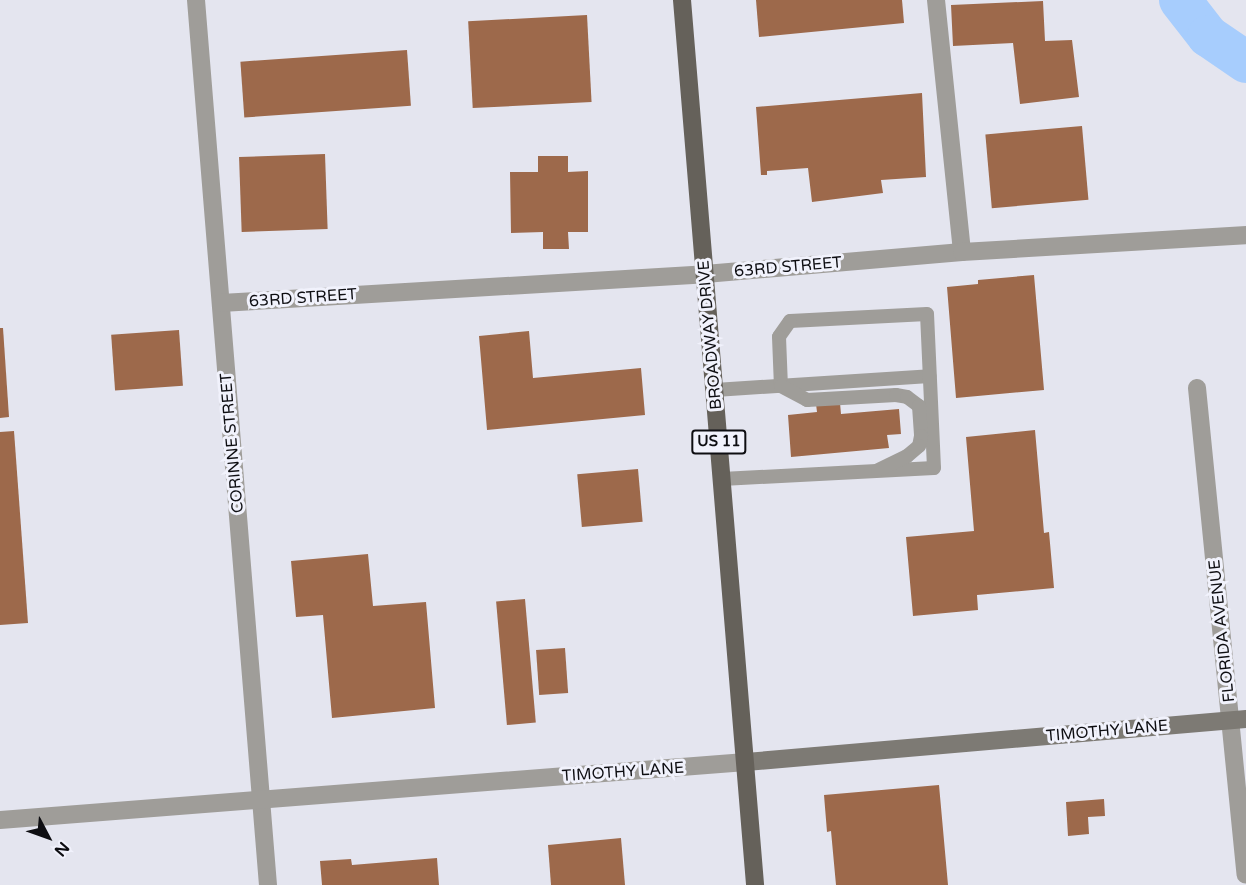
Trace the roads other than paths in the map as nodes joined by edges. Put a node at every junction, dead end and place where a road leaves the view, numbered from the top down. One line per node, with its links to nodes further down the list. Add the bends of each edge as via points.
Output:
1 (196, 0): 7 (street, CORINNE STREET)
2 (682, 0): 6 (main road, BROADWAY DRIVE / US 11)
3 (936, 0): 5 (street)
4 (1246, 235): 5 (street, 63RD STREET)
5 (962, 252): 6 (street, 63RD STREET)
6 (705, 274): 7 (street, 63RD STREET); 11 (main road, BROADWAY DRIVE / US 11)
7 (221, 303): 16 (street, CORINNE STREET)
8 (930, 376): 9 (lane); 9 (lane, via 927,314 790,321 779,338); 12 (lane, via 934,468)
9 (781, 386): 11 (lane); 12 (lane, via 807,400 896,395 919,406 919,446)
10 (1197, 387): 14 (street, FLORIDA AVENUE)
11 (715, 390): 13 (main road, BROADWAY DRIVE / US 11)
12 (878, 470): 13 (lane)
13 (722, 478): 15 (main road, BROADWAY DRIVE / US 11)
14 (1238, 720): 15 (main road, TIMOTHY LANE); 18 (street, FLORIDA AVENUE)
15 (746, 762): 16 (street, TIMOTHY LANE); 20 (main road, BROADWAY DRIVE / US 11)
16 (260, 798): 17 (street, TIMOTHY LANE); 19 (street, CORINNE STREET)
17 (0, 820)
18 (1246, 875)
19 (268, 885)
20 (756, 885)

